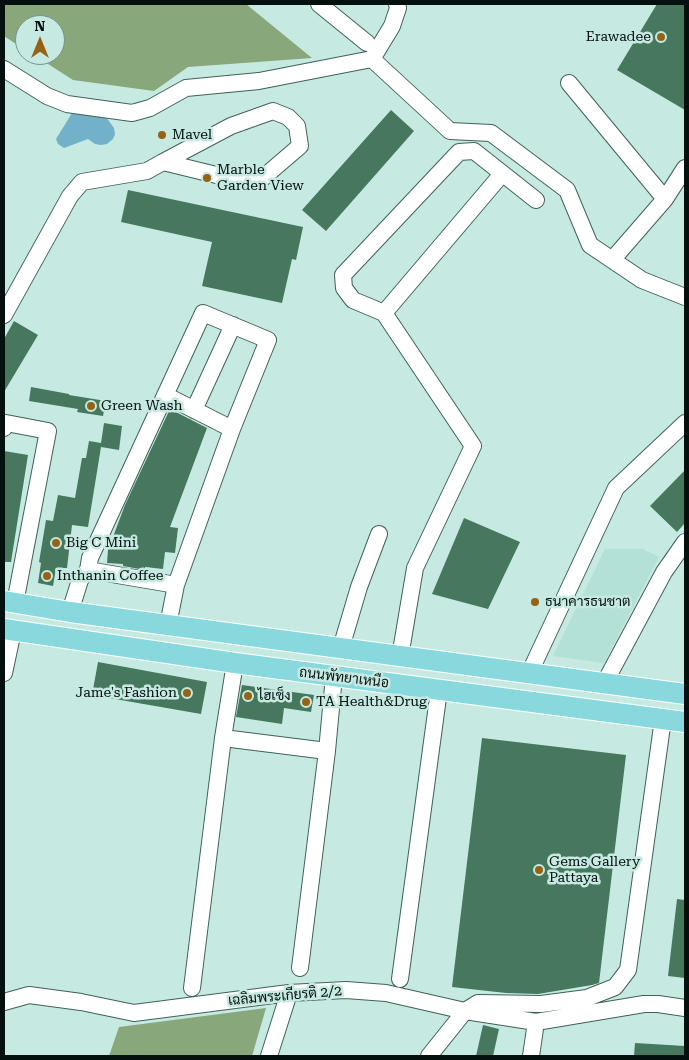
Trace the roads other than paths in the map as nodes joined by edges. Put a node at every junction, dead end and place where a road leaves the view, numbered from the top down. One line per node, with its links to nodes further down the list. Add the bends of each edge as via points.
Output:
1 (319, 4): 3 (street)
2 (397, 4): 4 (street, via 392,26)
3 (367, 43)
4 (372, 59): 5 (street, via 259,81 186,88 150,108 132,112 67,104 47,96); 12 (street, via 450,131 490,134 567,190 590,245)
5 (4, 69)
6 (569, 82): 10 (street)
7 (162, 162): 7 (street, via 231,126 273,111 288,117 297,126 300,146 258,182 245,182); 15 (street, via 147,171 82,182 70,196)
8 (685, 168): 10 (street)
9 (502, 174): 11 (street); 14 (street); 14 (street, via 474,150 459,152 343,275 344,288 352,300)
10 (665, 199): 12 (street)
11 (536, 200)
12 (612, 260): 13 (street, via 642,280)
13 (685, 297)
14 (384, 313): 31 (street, via 473,446 416,568)
15 (4, 315)
16 (233, 325): 17 (street, via 203,313); 18 (street); 21 (street, via 268,340)
17 (165, 396): 18 (street); 24 (street, via 90,558)
18 (194, 410): 21 (street)
19 (685, 423): 34 (street, via 616,488)
20 (4, 428): 26 (street, via 6,423 48,431)
21 (232, 429): 25 (street)
22 (379, 534): 30 (street)
23 (685, 542): 36 (street, via 664,572)
24 (88, 570): 25 (street); 27 (street, via 80,580)
25 (176, 585): 28 (street)
26 (10, 602): 27 (main road, ถนนพัทยาเหนือ)
27 (70, 612): 28 (main road, ถนนพัทยาเหนือ)
28 (168, 625): 30 (main road, ถนนพัทยาเหนือ)
29 (8, 630): 32 (main road, ถนนพัทยาเหนือ); 33 (street)
30 (341, 648): 31 (main road, ถนนพัทยาเหนือ)
31 (400, 656): 34 (main road, ถนนพัทยาเหนือ)
32 (234, 663): 35 (main road, ถนนพัทยาเหนือ); 41 (street)
33 (4, 673)
34 (529, 674): 36 (main road, ถนนพัทยาเหนือ)
35 (334, 676): 37 (main road, ถนนพัทยาเหนือ); 42 (street)
36 (604, 684): 38 (main road, ถนนพัทยาเหนือ)
37 (438, 690): 39 (main road, ถนนพัทยาเหนือ); 44 (street)
38 (685, 694)
39 (663, 719): 40 (main road, ถนนพัทยาเหนือ); 49 (street, via 628,970 615,987 587,998 541,1004 478,1003)
40 (685, 722)
41 (223, 738): 42 (street); 45 (street)
42 (327, 751): 43 (street)
43 (300, 968)
44 (400, 979)
45 (192, 988)
46 (289, 992): 47 (street, เฉลิมพระเกียรติ 2/2, via 134,1013 28,995); 49 (street, เฉลิมพระเกียรติ 2/2, via 346,990 386,993); 51 (street)
47 (4, 1002)
48 (685, 1008): 50 (street, เฉลิมพระเกียรติ 2/2, via 644,1004)
49 (465, 1011): 50 (street, เฉลิมพระเกียรติ 2/2); 52 (street)
50 (536, 1022): 53 (street)
51 (269, 1056)
52 (429, 1056)
53 (531, 1056)

